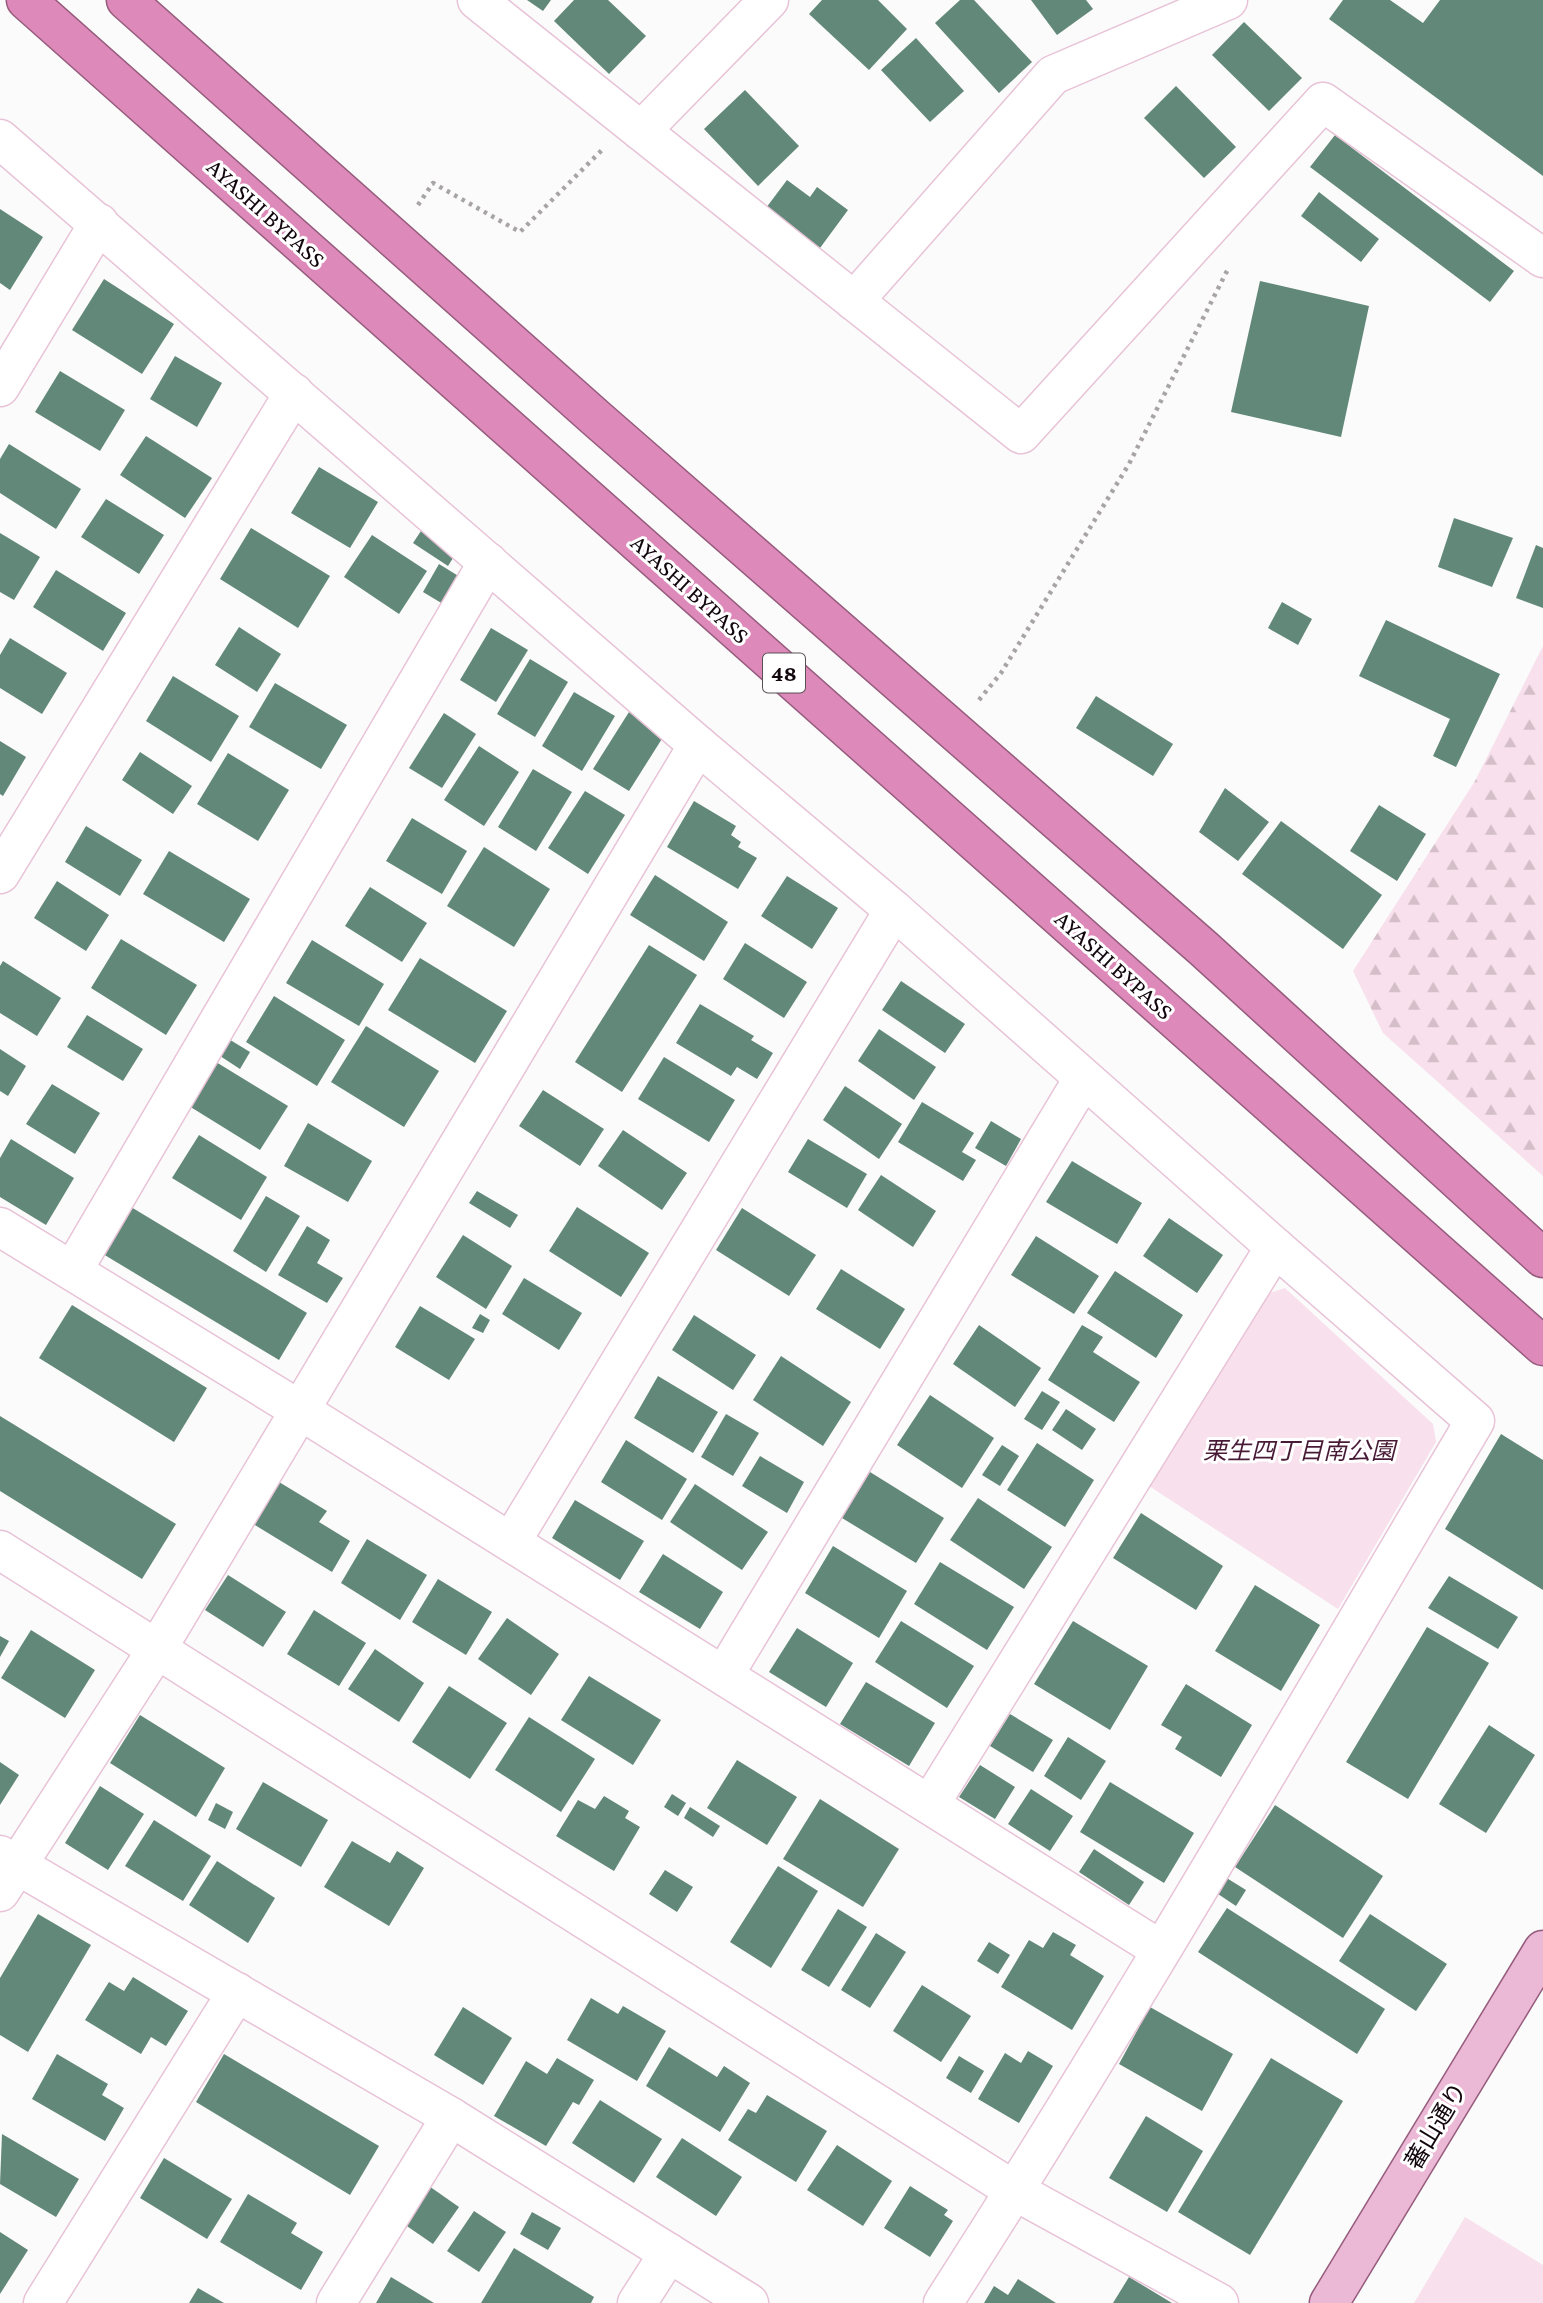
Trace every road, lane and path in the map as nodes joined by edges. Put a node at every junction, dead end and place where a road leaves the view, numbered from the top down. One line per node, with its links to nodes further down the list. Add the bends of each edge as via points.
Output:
1 (26, 0): 25 (highway, AYASHI BYPASS / 48)
2 (126, 0): 23 (highway, via 1203,948)
3 (477, 0): 6 (street)
4 (768, 0): 6 (street)
5 (1228, 0): 12 (street, via 1053,75)
6 (636, 127): 8 (path, via 520,232 433,183); 12 (street)
7 (0, 139): 10 (street)
8 (416, 208)
9 (1224, 212): 11 (street, via 1323,102); 12 (street, via 1021,434); 16 (path, via 1246,234 1129,464 1001,673)
10 (99, 223): 13 (street); 14 (street)
11 (1543, 258)
12 (854, 301)
13 (0, 387)
14 (294, 393): 15 (street); 18 (street)
15 (488, 562): 17 (street); 24 (street)
16 (972, 709)
17 (698, 746): 19 (street); 26 (street)
18 (0, 874)
19 (894, 910): 20 (street); 27 (street)
20 (1083, 1079): 22 (street); 30 (street)
21 (0, 1227): 24 (street)
22 (1275, 1247): 31 (street); 33 (street, via 1475,1420)
23 (1543, 1258)
24 (73, 1270): 26 (street)
25 (1543, 1346)
26 (298, 1409): 27 (street); 29 (street)
27 (511, 1542): 30 (street)
28 (0, 1550): 29 (street)
29 (157, 1649): 32 (street); 37 (street)
30 (724, 1675): 31 (street)
31 (930, 1804): 33 (street)
32 (6, 1870): 35 (street)
33 (1161, 1950): 37 (street)
34 (1543, 1950): 45 (main road, 蕃山通り)
35 (237, 1992): 36 (street); 39 (street)
36 (451, 2117): 38 (street); 40 (street)
37 (1016, 2190): 43 (street); 44 (street)
38 (669, 2253): 41 (street); 42 (street)
39 (43, 2303)
40 (336, 2303)
41 (637, 2303)
42 (749, 2303)
43 (943, 2303)
44 (1219, 2303)
45 (1329, 2303)

